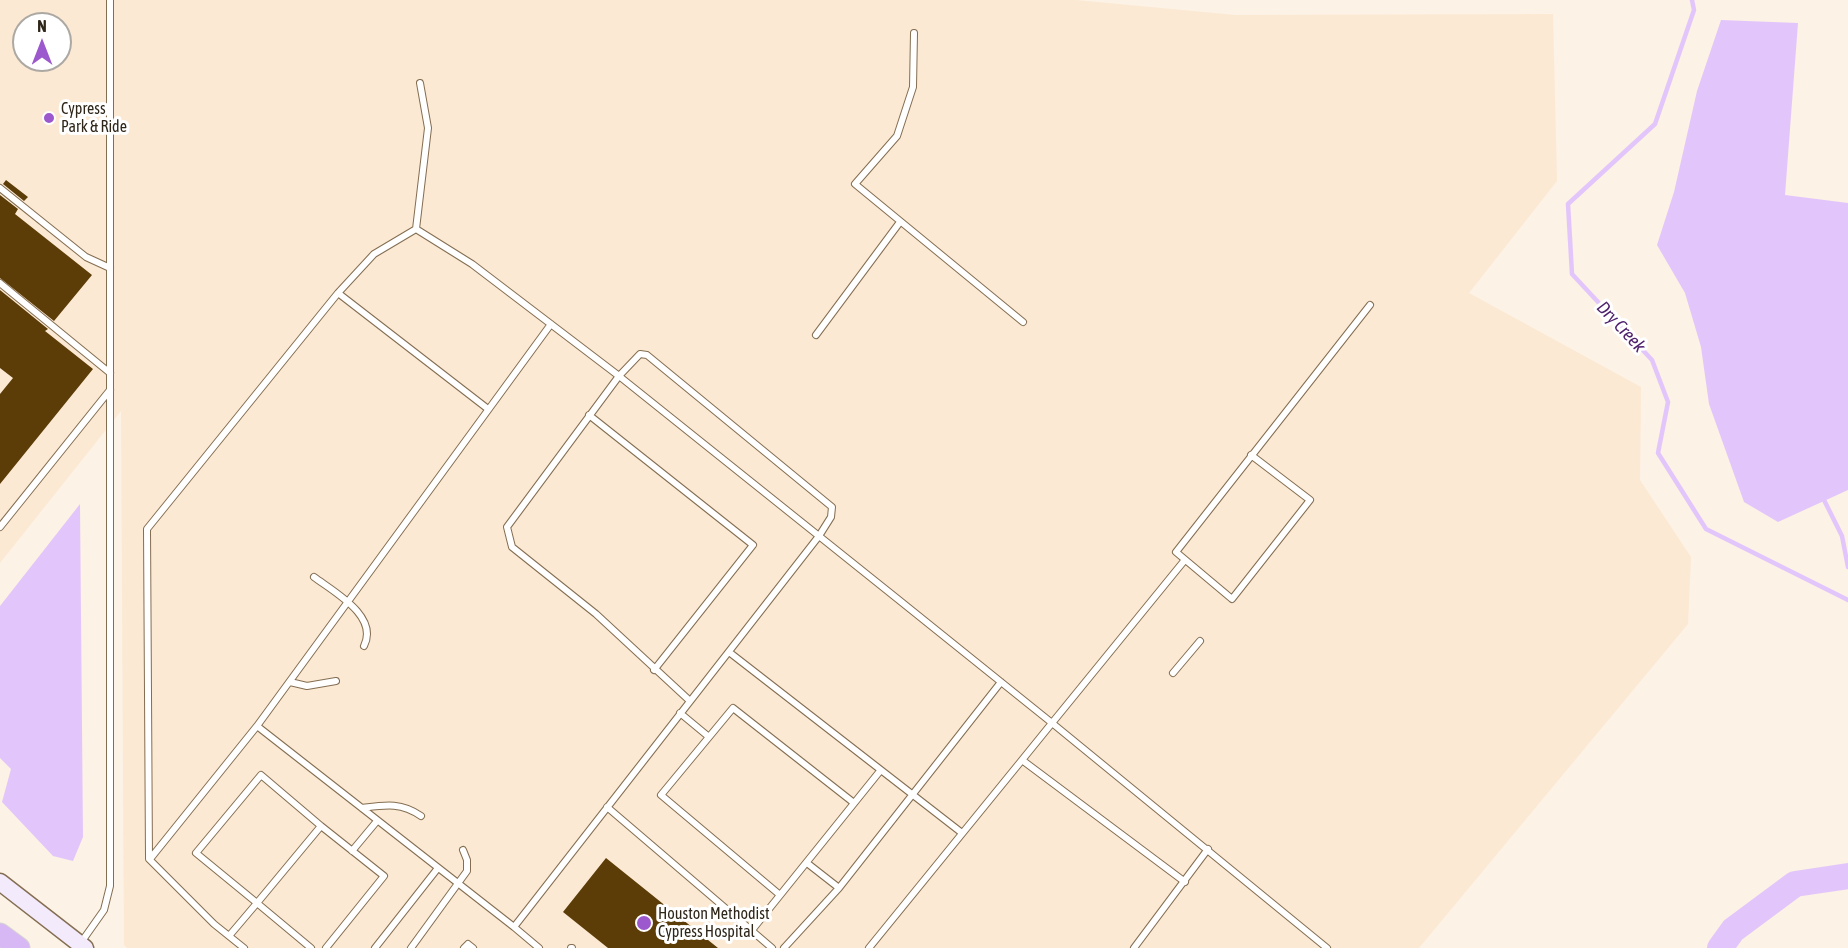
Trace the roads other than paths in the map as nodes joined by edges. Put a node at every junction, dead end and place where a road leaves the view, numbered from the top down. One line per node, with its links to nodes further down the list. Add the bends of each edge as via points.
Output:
1 (110, 0): 7 (lane)
2 (914, 33): 5 (lane, via 913,87 897,136 855,184)
3 (420, 83): 6 (lane, via 428,128)
4 (0, 188): 7 (lane, via 86,257)
5 (900, 222): 11 (lane); 13 (lane)
6 (416, 230): 9 (lane, via 374,254); 12 (lane, via 472,264)
7 (110, 268): 14 (lane)
8 (0, 284): 14 (lane)
9 (338, 293): 17 (lane); 51 (lane, via 147,529)
10 (1370, 305): 19 (lane)
11 (1023, 322)
12 (551, 324): 15 (lane); 17 (lane)
13 (816, 335)
14 (110, 373): 16 (lane)
15 (619, 376): 18 (lane); 21 (lane); 21 (lane, via 640,354 647,355 832,507 831,517)
16 (110, 390): 20 (lane); 64 (lane, via 110,886 104,910)
17 (488, 409): 24 (lane)
18 (590, 415): 28 (lane, via 507,527 512,547 596,614); 28 (lane, via 753,546)
19 (1251, 454): 22 (lane, via 1176,552); 22 (lane, via 1310,500 1232,598)
20 (0, 527)
21 (819, 536): 27 (lane); 32 (lane)
22 (1184, 561): 35 (lane)
23 (314, 578): 24 (lane)
24 (348, 604): 26 (lane, via 366,628); 31 (lane)
25 (1200, 641): 29 (lane)
26 (364, 646)
27 (729, 652): 33 (lane); 39 (lane)
28 (654, 670): 33 (lane)
29 (1173, 673)
30 (336, 681): 31 (lane, via 307,686)
31 (290, 682): 36 (lane)
32 (1001, 682): 35 (lane); 40 (lane)
33 (690, 701): 34 (lane)
34 (680, 713): 37 (lane); 42 (lane)
35 (1052, 723): 38 (lane); 48 (lane)
36 (257, 726): 43 (lane); 51 (lane)
37 (709, 737): 41 (lane, via 733,708); 58 (lane, via 661,795)
38 (1022, 760): 47 (lane); 55 (lane)
39 (880, 771): 40 (lane); 41 (lane)
40 (911, 796): 47 (lane); 57 (lane)
41 (854, 803): 52 (lane)
42 (607, 807): 60 (lane); 61 (lane)
43 (362, 808): 44 (lane, via 400,806); 45 (lane)
44 (421, 816)
45 (377, 821): 50 (lane); 53 (lane)
46 (321, 826): 50 (lane); 59 (lane); 59 (lane, via 261,775 196,853)
47 (962, 833): 76 (lane)
48 (1208, 849): 55 (lane); 78 (lane)
49 (463, 850): 56 (lane, via 467,871)
50 (352, 851): 68 (lane, via 384,876)
51 (149, 859): 63 (lane)
52 (807, 863): 57 (lane); 58 (lane)
53 (438, 868): 56 (lane); 69 (lane)
54 (0, 882): 64 (main road)
55 (1185, 882): 77 (lane)
56 (459, 885): 60 (lane); 70 (lane)
57 (839, 888): 75 (lane)
58 (780, 895): 61 (lane)
59 (257, 903): 63 (lane); 67 (lane)
60 (514, 927): 73 (lane)
61 (752, 930): 74 (lane)
62 (0, 934): 65 (highway)
63 (229, 936): 66 (lane)
64 (83, 946)
65 (19, 948)
66 (244, 948)
67 (311, 948)
68 (327, 948)
69 (375, 948)
70 (411, 948)
71 (464, 948): 72 (lane, via 468,944)
72 (473, 948)
73 (539, 948)
74 (772, 948)
75 (784, 948)
76 (869, 948)
77 (1134, 948)
78 (1327, 948)

